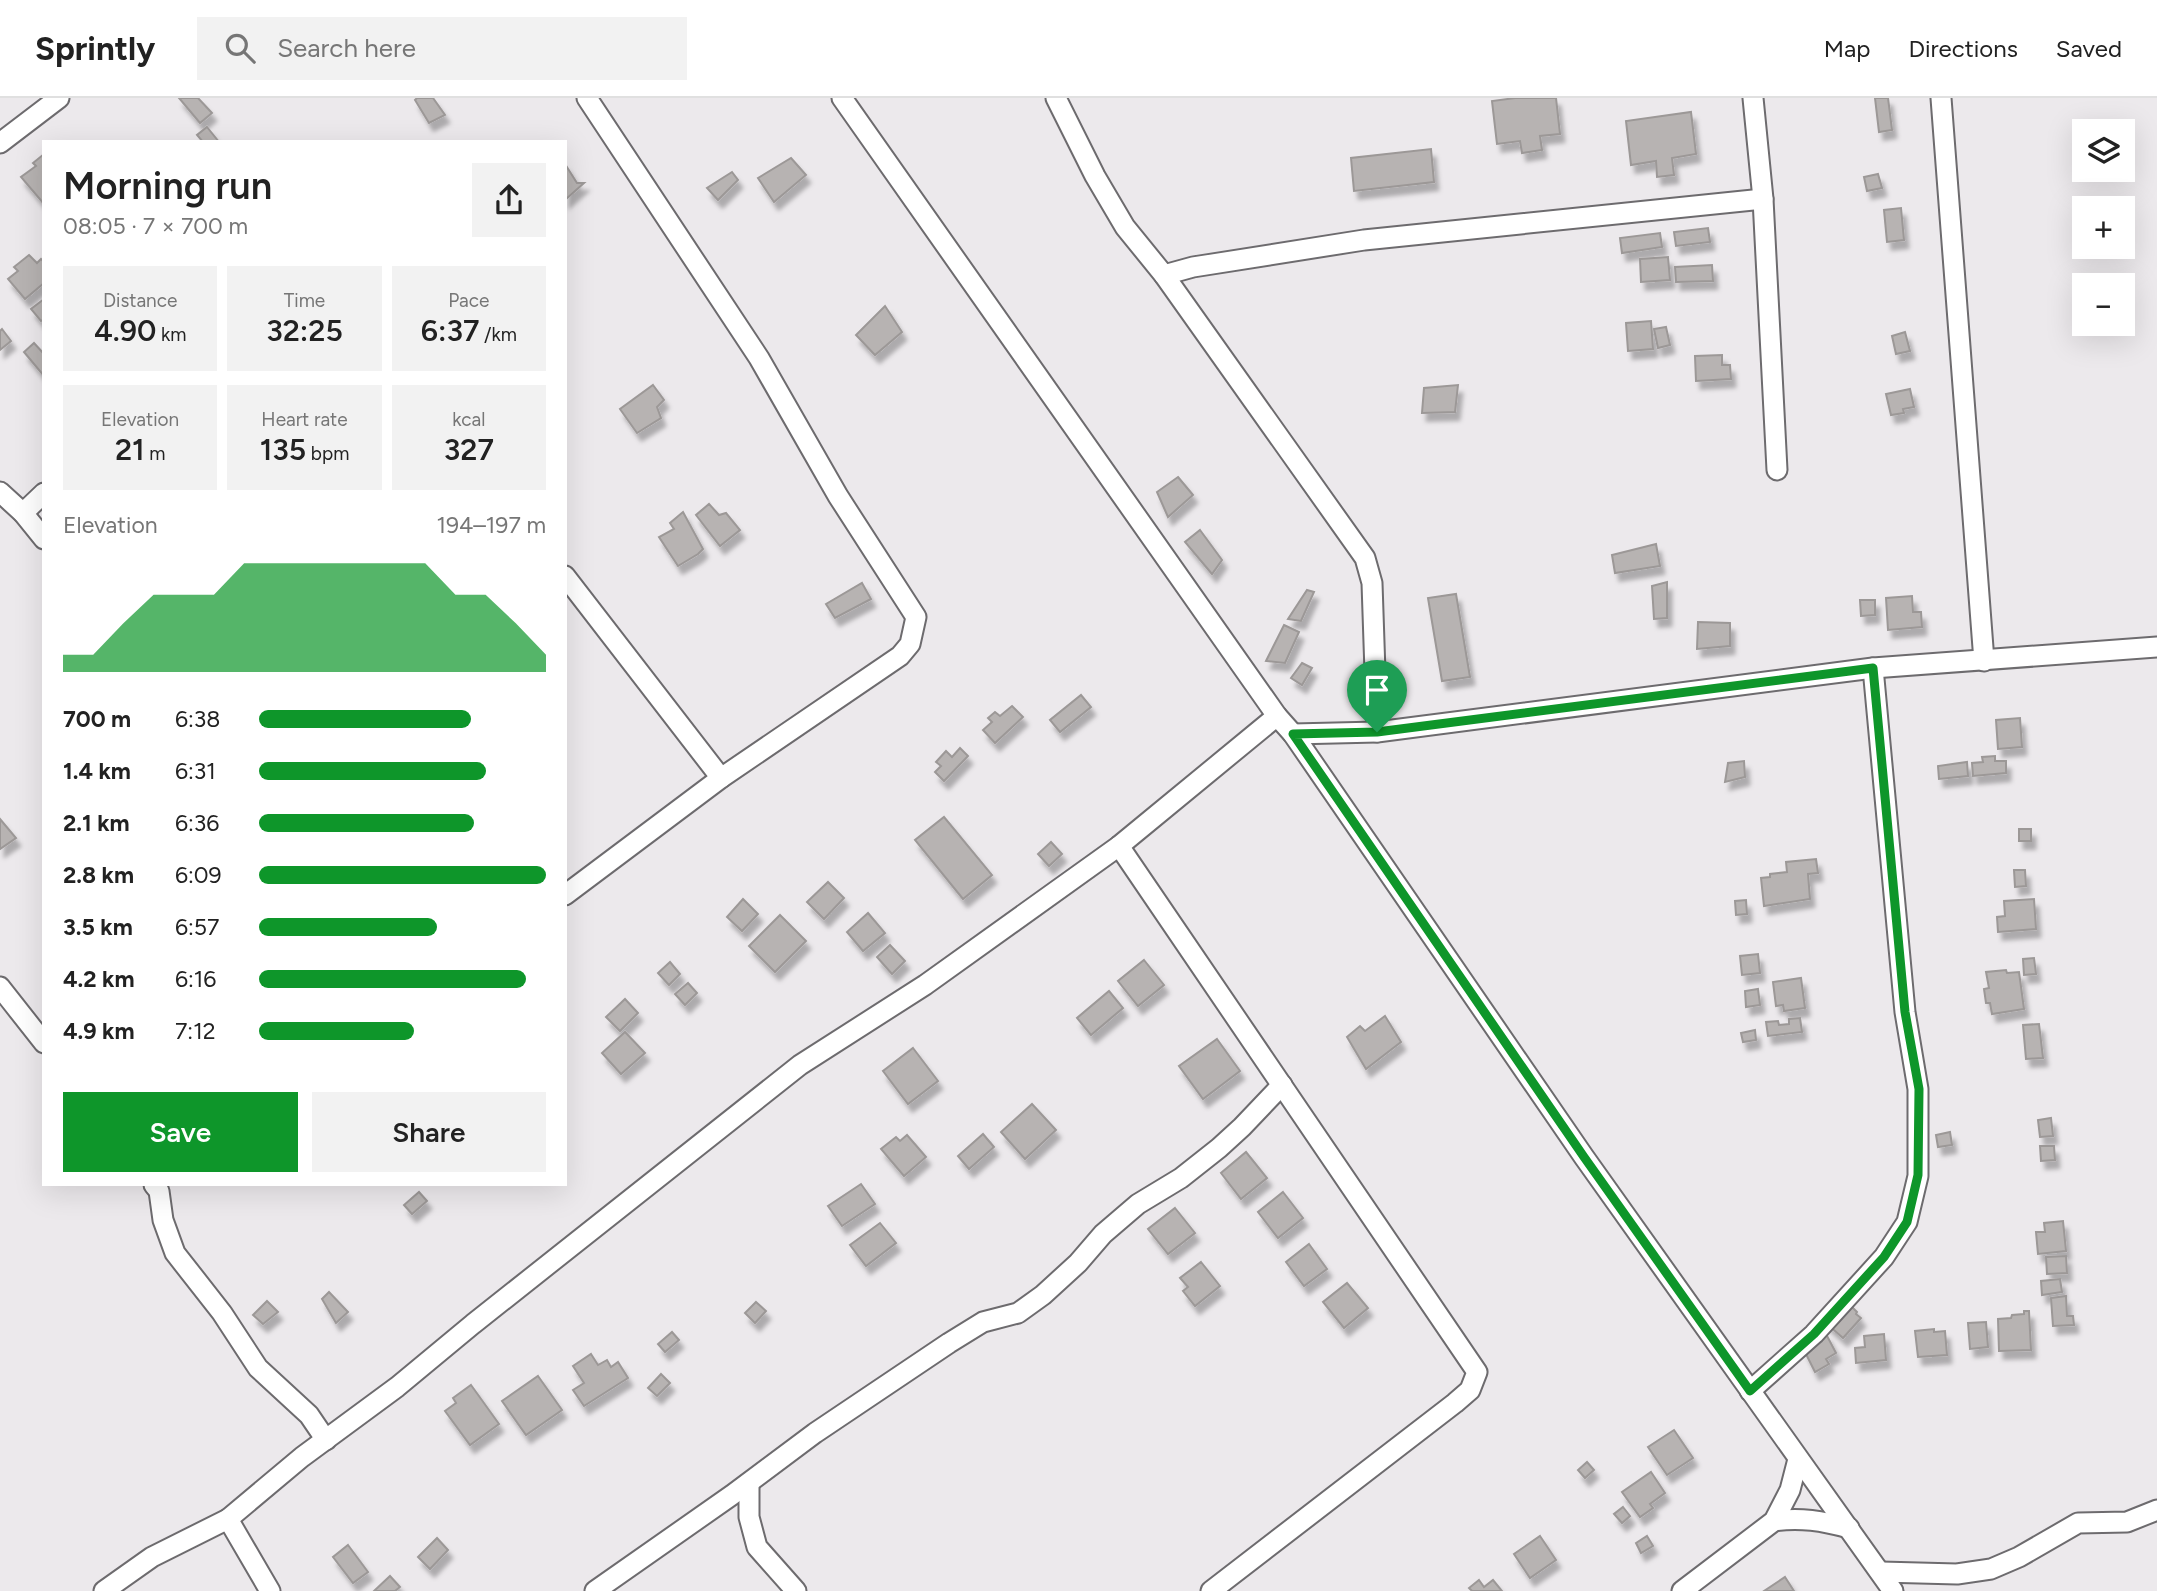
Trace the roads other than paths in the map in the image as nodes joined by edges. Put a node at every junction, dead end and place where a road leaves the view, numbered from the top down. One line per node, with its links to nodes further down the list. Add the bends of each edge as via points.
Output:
1 (587, 98): 22 (street, via 759,358 838,496 916,617 910,644 900,656)
2 (842, 98): 19 (street)
3 (1056, 98): 9 (street, via 1125,227)
4 (1753, 98): 8 (street)
5 (1941, 98): 17 (street)
6 (54, 99): 7 (street)
7 (0, 144)
8 (1763, 200): 9 (street, via 1364,240); 10 (street)
9 (1164, 275): 20 (street, via 1365,558 1372,583)
10 (1777, 470)
11 (0, 492): 13 (street)
12 (42, 495): 13 (street)
13 (23, 513): 14 (street)
14 (42, 537)
15 (567, 579): 22 (street)
16 (2157, 646): 17 (street)
17 (1984, 661): 18 (street)
18 (1873, 668): 20 (street); 29 (street, via 1905,1012 1919,1089 1918,1175 1907,1222 1884,1257 1814,1334)
19 (1277, 716): 21 (street); 23 (street)
20 (1377, 732): 21 (street)
21 (1293, 734): 29 (street)
22 (721, 778): 24 (street)
23 (1119, 846): 27 (street); 30 (street, via 925,985 800,1065)
24 (567, 894)
25 (0, 987): 26 (street)
26 (42, 1040)
27 (1282, 1085): 32 (street, via 1219,1148 1102,1234 1043,1295 1018,1313 983,1322 949,1343); 42 (street, via 1477,1371 1470,1391)
28 (160, 1187): 30 (street, via 163,1220 175,1253 258,1368 309,1415)
29 (1750, 1391): 31 (street)
30 (326, 1440): 34 (street)
31 (1798, 1459): 35 (street, via 1790,1490); 36 (street)
32 (749, 1483): 40 (street); 41 (street, via 749,1517 757,1547)
33 (2157, 1510): 37 (street, via 2127,1522 2078,1523 1991,1569 1957,1574)
34 (228, 1518): 38 (street, via 152,1557); 39 (street)
35 (1774, 1521): 36 (street, via 1793,1518); 43 (street)
36 (1849, 1528): 37 (street)
37 (1881, 1572): 44 (street)
38 (104, 1591)
39 (271, 1591)
40 (595, 1591)
41 (796, 1591)
42 (1211, 1591)
43 (1682, 1591)
44 (1893, 1591)

